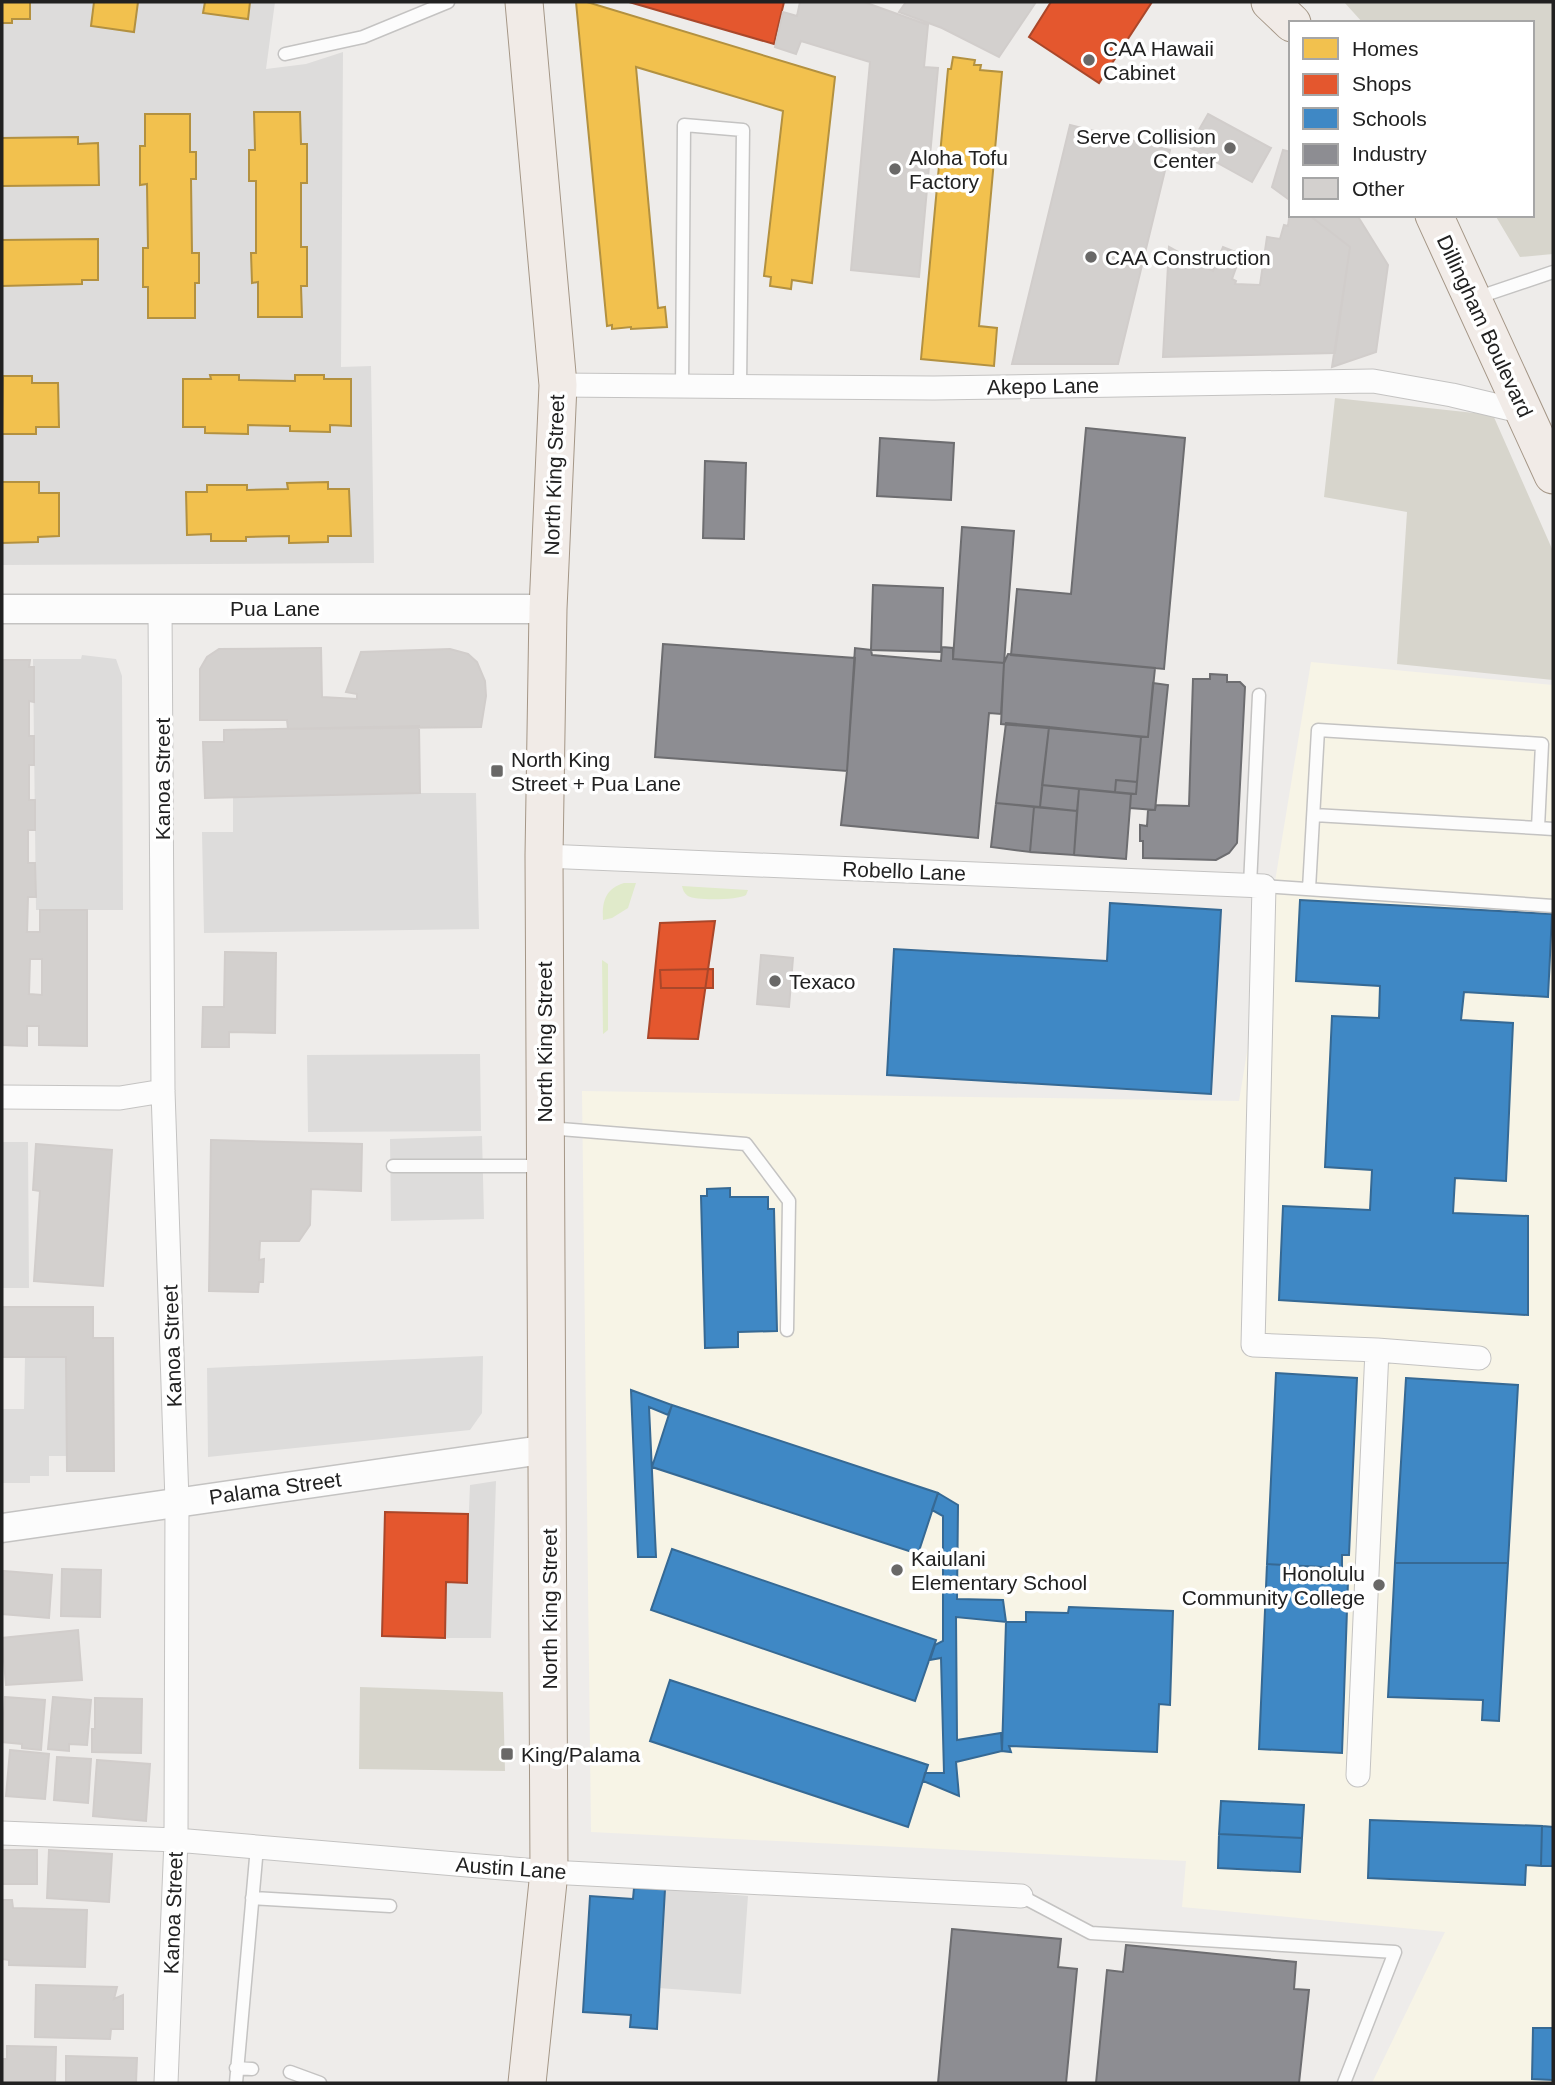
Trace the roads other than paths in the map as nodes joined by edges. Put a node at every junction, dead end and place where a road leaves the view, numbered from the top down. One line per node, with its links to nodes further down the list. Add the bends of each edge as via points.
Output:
1 (448, 2): 5 (lane, via 363,37)
2 (524, 2): 9 (main road, North King Street)
3 (1270, 2): 4 (main road)
4 (1290, 21)
5 (285, 54)
6 (1435, 217): 8 (main road, Dillingham Boulevard)
7 (1553, 272): 8 (lane)
8 (1472, 299): 12 (main road, Dillingham Boulevard)
9 (558, 385): 10 (street, Akepo Lane); 16 (main road, North King Street)
10 (682, 386): 11 (street, Akepo Lane); 11 (lane, via 684,125 743,130)
11 (740, 386): 12 (street, Akepo Lane, via 934,388 1373,381)
12 (1524, 412): 13 (main road, Dillingham Boulevard)
13 (1553, 475)
14 (2, 608): 15 (street, Pua Lane)
15 (160, 608): 16 (street, Pua Lane); 25 (street, Kanoa Street)
16 (548, 609): 21 (main road, North King Street)
17 (1259, 695): 22 (lane)
18 (1314, 815): 19 (lane); 19 (lane, via 1318,730 1542,744); 23 (lane)
19 (1538, 828): 20 (lane)
20 (1553, 829)
21 (544, 856): 22 (street, Robello Lane); 27 (main road, North King Street)
22 (1257, 886): 23 (lane); 31 (street, via 1253,1345)
23 (1309, 889): 24 (lane)
24 (1553, 906)
25 (163, 1091): 26 (street, via 120,1098); 34 (street, Kanoa Street)
26 (2, 1097)
27 (544, 1127): 29 (main road, North King Street); 30 (lane, via 746,1144 789,1201)
28 (393, 1166): 29 (lane)
29 (544, 1166): 33 (main road, North King Street)
30 (787, 1330)
31 (1377, 1350): 32 (street); 36 (street)
32 (1479, 1358)
33 (549, 1448): 34 (street, Palama Street); 40 (main road, North King Street)
34 (177, 1502): 35 (street, Palama Street); 38 (street, Kanoa Street)
35 (2, 1528)
36 (1357, 1775)
37 (2, 1833): 38 (street, Austin Lane)
38 (176, 1840): 39 (street, Austin Lane); 47 (street, Kanoa Street)
39 (257, 1847): 40 (street, Austin Lane); 42 (lane)
40 (549, 1872): 41 (street, Austin Lane); 50 (main road, North King Street)
41 (1021, 1896): 51 (lane, via 1091,1933 1395,1952)
42 (252, 1898): 43 (lane); 44 (lane)
43 (390, 1906)
44 (236, 2068): 45 (lane); 48 (lane)
45 (252, 2069)
46 (290, 2072): 49 (lane)
47 (166, 2083)
48 (236, 2083)
49 (320, 2083)
50 (527, 2083)
51 (1344, 2083)

